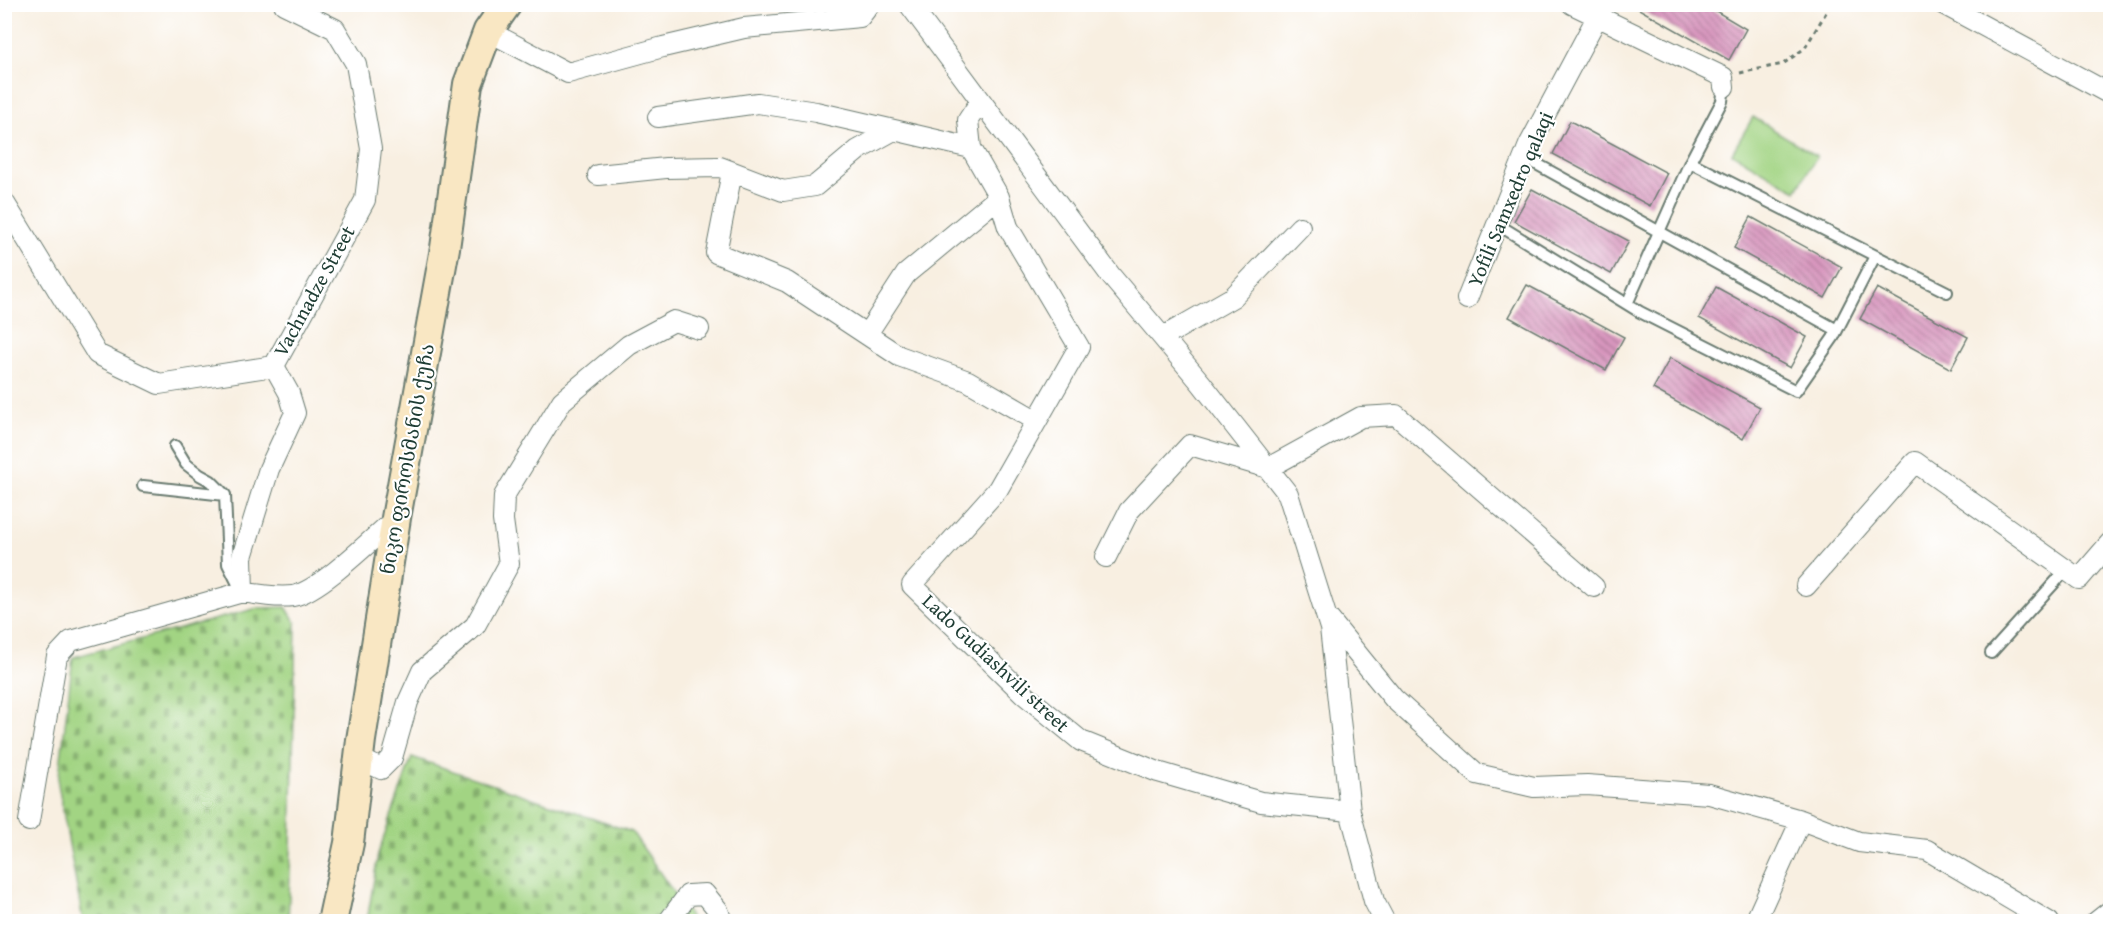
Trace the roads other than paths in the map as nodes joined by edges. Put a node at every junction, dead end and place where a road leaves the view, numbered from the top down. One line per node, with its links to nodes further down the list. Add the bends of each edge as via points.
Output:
1 (284, 4): 32 (street, Vachnadze Street, via 335,29 341,37 356,64 370,148 365,200)
2 (507, 4): 8 (main road, ნიკო ფიროსმანის ქუჩა)
3 (870, 4): 8 (street, via 860,17 744,28 568,73)
4 (909, 4): 11 (street)
5 (1572, 4): 7 (street)
6 (1944, 4): 10 (street)
7 (1601, 11): 9 (street); 15 (street, Yofili Samxedro qalaqi)
8 (489, 31): 38 (main road, ნიკო ფიროსმანის ქუჩა, via 468,84 445,248)
9 (1723, 82): 16 (lane, via 1722,101)
10 (2110, 94)
11 (980, 102): 14 (street, Lado Gudiashvili street, via 968,120); 31 (street)
12 (658, 117): 13 (street, via 758,103)
13 (894, 130): 14 (street); 17 (street, via 858,150 815,186 783,191)
14 (970, 148): 19 (street, Lado Gudiashvili street)
15 (1524, 158): 21 (street, Yofili Samxedro qalaqi); 23 (lane)
16 (1690, 162): 23 (lane); 24 (lane)
17 (732, 172): 18 (street, via 720,167 666,168); 30 (street, via 716,253 787,282)
18 (598, 176)
19 (999, 197): 30 (street, via 906,274); 33 (street, Lado Gudiashvili street, via 1008,227 1079,347)
20 (4, 202): 32 (street, Vachnadze Street, via 97,354 159,384)
21 (1497, 224): 26 (street, Yofili Samxedro qalaqi); 27 (lane)
22 (1300, 227): 31 (street, via 1233,297)
23 (1658, 232): 27 (lane); 29 (lane)
24 (1875, 256): 25 (lane); 29 (lane)
25 (1947, 292)
26 (1467, 299)
27 (1627, 304): 29 (lane, via 1796,391)
28 (699, 329): 47 (street, via 674,321 629,345 562,401 504,496 509,564 475,626 422,671 408,702 392,758 381,769)
29 (1837, 330)
30 (867, 334): 33 (street, via 900,356 968,381)
31 (1163, 337): 35 (street)
32 (274, 366): 44 (street, via 295,413 269,469 242,557)
33 (1037, 420): 48 (street, Lado Gudiashvili street, via 998,489 912,585 1025,695 1081,741 1158,772 1261,802)
34 (175, 446): 37 (lane, via 186,464)
35 (1268, 468): 40 (street, via 1190,445 1129,510); 43 (street, via 1361,417 1396,416); 45 (street, via 1288,494)
36 (144, 486): 37 (lane)
37 (225, 495): 44 (lane, via 228,564)
38 (396, 518): 44 (street, via 316,587 294,596); 47 (main road, ნიკო ფიროსმანის ქუჩა)
39 (2110, 543): 41 (street, via 2079,579)
40 (1106, 557)
41 (2066, 570): 42 (street, via 1916,462); 46 (lane)
42 (1806, 586)
43 (1594, 588)
44 (243, 592): 50 (street, via 71,641 57,656)
45 (1326, 614): 48 (street); 49 (street, via 1394,699 1477,774 1534,787 1587,785 1709,794)
46 (1991, 653)
47 (359, 758): 52 (main road, ნიკო ფიროსმანის ქუჩა, via 349,843)
48 (1350, 811): 55 (street, via 1374,901)
49 (1801, 820): 56 (street); 57 (street, via 1858,842 1927,850)
50 (28, 821)
51 (2110, 911): 58 (street)
52 (332, 921)
53 (668, 921): 54 (street, via 688,895 705,894)
54 (722, 921)
55 (1385, 921)
56 (1755, 921)
57 (2049, 921)
58 (2096, 921)

